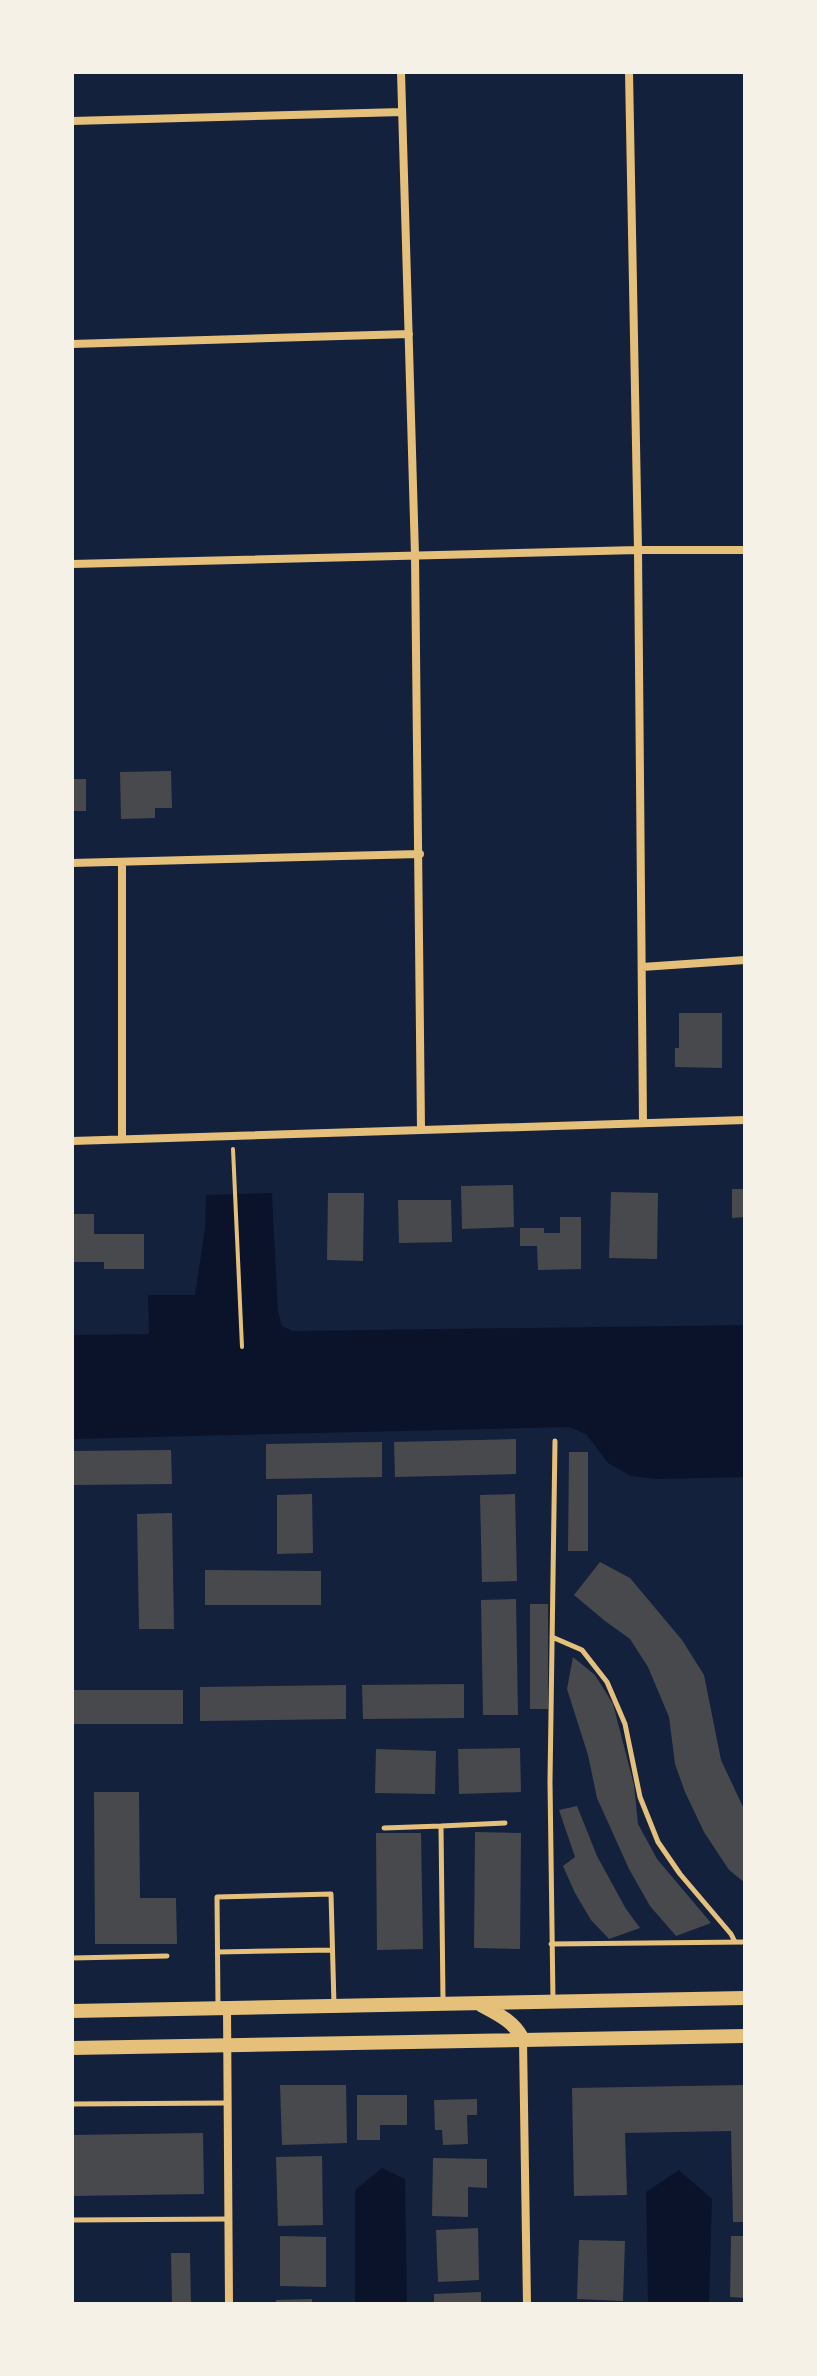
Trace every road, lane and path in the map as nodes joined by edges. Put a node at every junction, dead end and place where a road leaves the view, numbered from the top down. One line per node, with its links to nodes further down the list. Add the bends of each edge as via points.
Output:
1 (401, 72): 3 (street)
2 (629, 72): 7 (street)
3 (402, 112): 4 (street); 5 (street)
4 (72, 121)
5 (409, 334): 6 (street); 9 (street)
6 (72, 344)
7 (638, 550): 8 (street); 9 (street); 15 (street)
8 (745, 550)
9 (415, 555): 10 (street); 11 (street)
10 (72, 564)
11 (420, 854): 12 (street); 18 (street)
12 (122, 862): 13 (street); 20 (street)
13 (72, 863)
14 (745, 960): 15 (street)
15 (642, 967): 17 (street)
16 (745, 1120): 17 (street)
17 (643, 1123): 18 (street)
18 (421, 1130): 19 (street)
19 (233, 1136): 20 (street); 22 (path)
20 (122, 1139): 21 (street)
21 (72, 1141)
22 (242, 1347)
23 (555, 1441): 24 (lane)
24 (552, 1637): 28 (lane, via 582,1650 607,1682 625,1724 640,1797 658,1842); 30 (lane)
25 (505, 1823): 26 (lane)
26 (441, 1826): 27 (lane); 38 (lane)
27 (384, 1828)
28 (735, 1942): 29 (lane); 30 (lane)
29 (745, 1942)
30 (551, 1944): 36 (lane)
31 (332, 1950): 32 (lane); 32 (lane, via 331,1894 317,1894 217,1897); 39 (lane)
32 (218, 1952): 40 (lane)
33 (167, 1956): 34 (lane)
34 (72, 1958)
35 (745, 1998): 36 (main road)
36 (553, 2002): 37 (main road)
37 (479, 2003): 38 (main road); 43 (main road, via 505,2018)
38 (443, 2005): 39 (main road)
39 (334, 2006): 40 (main road)
40 (223, 2008): 41 (main road); 44 (street)
41 (72, 2011)
42 (745, 2036): 43 (main road)
43 (523, 2040): 44 (main road); 51 (street)
44 (227, 2045): 45 (main road); 46 (street)
45 (72, 2048)
46 (227, 2103): 47 (lane); 48 (street)
47 (72, 2104)
48 (229, 2219): 49 (lane); 50 (street)
49 (72, 2220)
50 (229, 2304)
51 (527, 2304)

